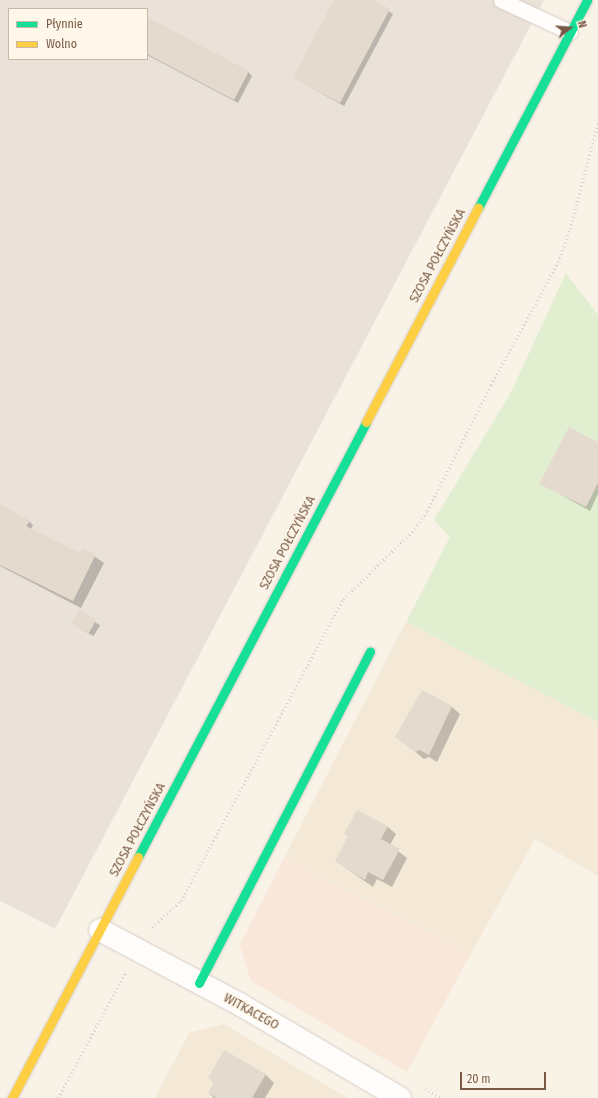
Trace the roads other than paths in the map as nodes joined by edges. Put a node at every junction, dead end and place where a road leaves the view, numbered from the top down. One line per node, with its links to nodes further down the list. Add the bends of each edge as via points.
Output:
1 (501, 0): 3 (lane)
2 (587, 0): 3 (main road, SZOSA POŁCZYŃSKA)
3 (570, 32): 5 (main road, SZOSA POŁCZYŃSKA)
4 (370, 652): 6 (main road)
5 (100, 930): 6 (street, WITKACEGO); 7 (main road, SZOSA POŁCZYŃSKA)
6 (199, 983): 8 (street, WITKACEGO)
7 (12, 1098)
8 (400, 1098)

